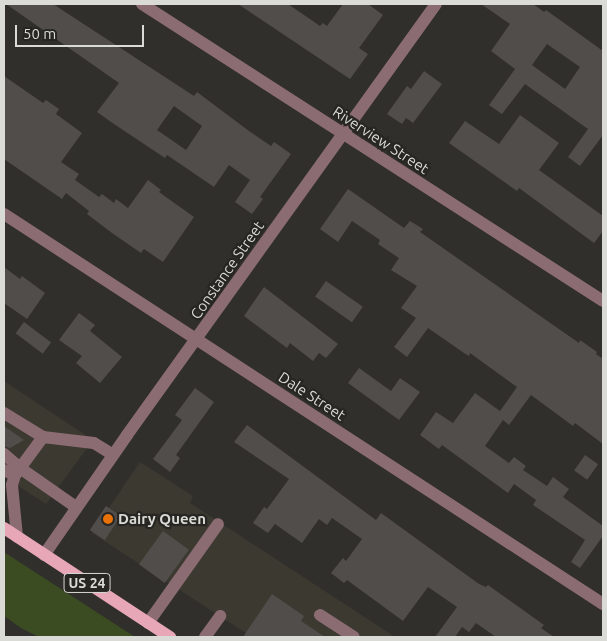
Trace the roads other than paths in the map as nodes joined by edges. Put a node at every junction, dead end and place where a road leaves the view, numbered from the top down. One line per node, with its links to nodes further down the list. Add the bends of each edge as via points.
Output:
1 (142, 4): 3 (street, Riverview Street)
2 (436, 4): 3 (street, Constance Street)
3 (343, 134): 5 (street, Riverview Street); 6 (street, Constance Street)
4 (4, 214): 6 (street, Dale Street)
5 (603, 301)
6 (197, 340): 10 (street, Constance Street); 17 (street, Dale Street)
7 (4, 413): 8 (street)
8 (43, 437): 10 (street, via 94,443); 11 (street)
9 (4, 454): 11 (street)
10 (113, 455): 12 (street, Constance Street)
11 (13, 471): 12 (street); 15 (street)
12 (76, 507): 16 (street, Constance Street)
13 (218, 524): 20 (street)
14 (4, 528): 15 (main road, US 24)
15 (17, 537): 16 (main road, US 24)
16 (44, 554): 20 (main road, US 24)
17 (603, 604)
18 (320, 615): 23 (street)
19 (220, 616): 22 (street)
20 (148, 623): 21 (main road, US 24)
21 (170, 637)
22 (205, 637)
23 (354, 637)

